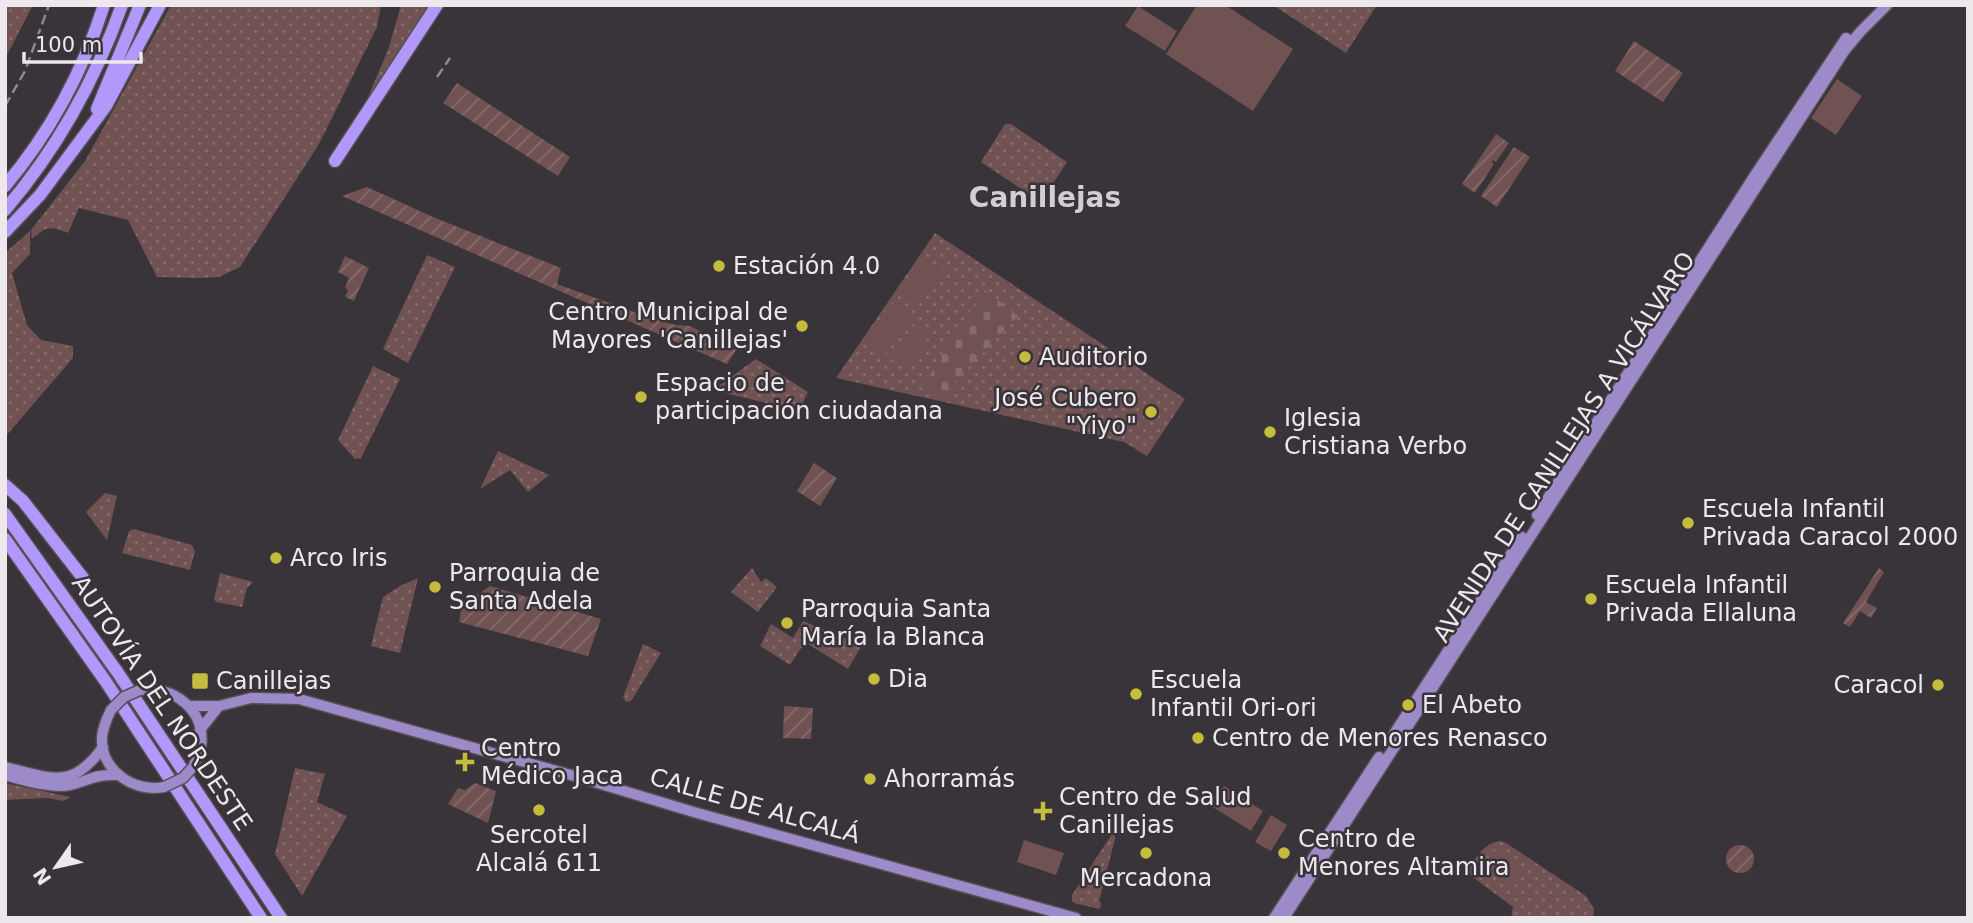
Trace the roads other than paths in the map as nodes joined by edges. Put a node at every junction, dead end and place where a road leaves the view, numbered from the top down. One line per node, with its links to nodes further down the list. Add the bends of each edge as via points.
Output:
1 (104, 5): 10 (highway, via 61,105)
2 (122, 5): 11 (highway, via 74,113)
3 (140, 5): 8 (highway)
4 (160, 5): 8 (highway, via 106,106)
5 (437, 5): 9 (highway)
6 (1877, 5): 24 (main road, AVENIDA DE CANILLEJAS A VICÁLVARO, via 1840,45)
7 (1887, 5): 24 (main road, AVENIDA DE CANILLEJAS A VICÁLVARO, via 1845,50)
8 (87, 132): 12 (highway, via 40,195)
9 (335, 161)
10 (5, 187)
11 (5, 210)
12 (5, 232)
13 (5, 485): 16 (highway)
14 (5, 514): 26 (highway, AUTOVÍA DEL NORDESTE, via 118,673)
15 (5, 539): 25 (highway, AUTOVÍA DEL NORDESTE, via 106,682)
16 (83, 578)
17 (188, 706): 18 (main road, CALLE DE ALCALÁ); 19 (main road); 20 (main road, bridge, via 177,695 156,689 124,697 105,723)
18 (219, 706): 19 (main road); 27 (main road, CALLE DE ALCALÁ, via 251,698 299,699)
19 (200, 730): 23 (main road, bridge, via 201,748 183,778 149,789)
20 (103, 747): 21 (main road, via 89,766 63,778); 23 (main road)
21 (5, 767)
22 (5, 775): 23 (main road, via 60,786)
23 (118, 775)
24 (1357, 797): 28 (main road, AVENIDA DE CANILLEJAS A VICÁLVARO); 29 (main road, AVENIDA DE CANILLEJAS A VICÁLVARO)
25 (261, 918)
26 (281, 918)
27 (1076, 918)
28 (1274, 918)
29 (1284, 918)

